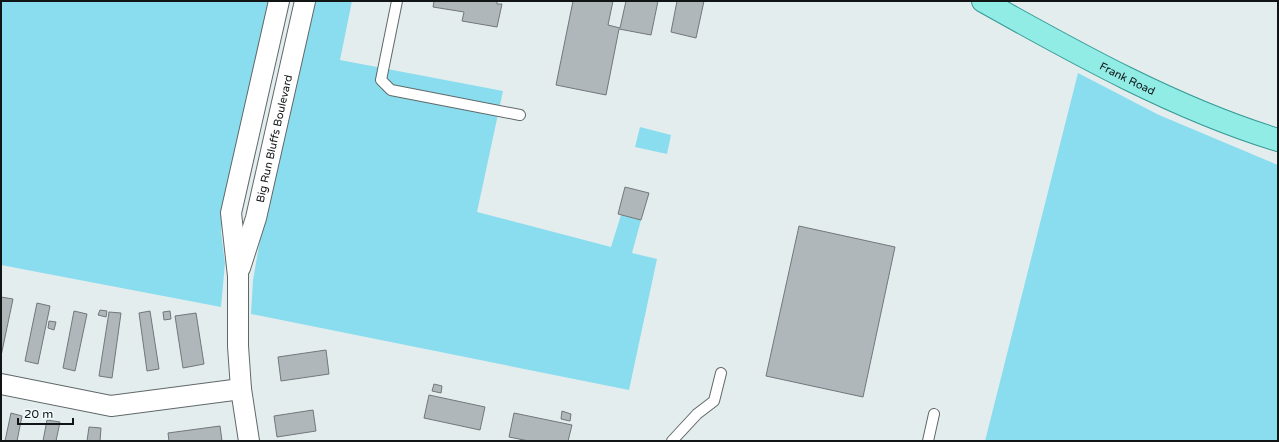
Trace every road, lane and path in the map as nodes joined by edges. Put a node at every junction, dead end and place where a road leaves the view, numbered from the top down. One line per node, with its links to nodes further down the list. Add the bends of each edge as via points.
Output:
1 (279, 1): 7 (street, Big Run Bluffs Boulevard, via 231,213)
2 (305, 1): 7 (street, Big Run Bluffs Boulevard, via 256,218)
3 (397, 1): 5 (lane, via 381,80 391,90)
4 (984, 1): 6 (main road, Frank Road, via 1150,89 1212,117)
5 (520, 116)
6 (1278, 140)
7 (238, 276): 10 (street, Big Run Bluffs Boulevard)
8 (721, 373): 13 (lane, via 714,401 697,414)
9 (1, 384): 10 (street, via 111,406)
10 (241, 389): 12 (street, Big Run Bluffs Boulevard)
11 (934, 414): 14 (lane)
12 (249, 441)
13 (672, 441)
14 (928, 441)

